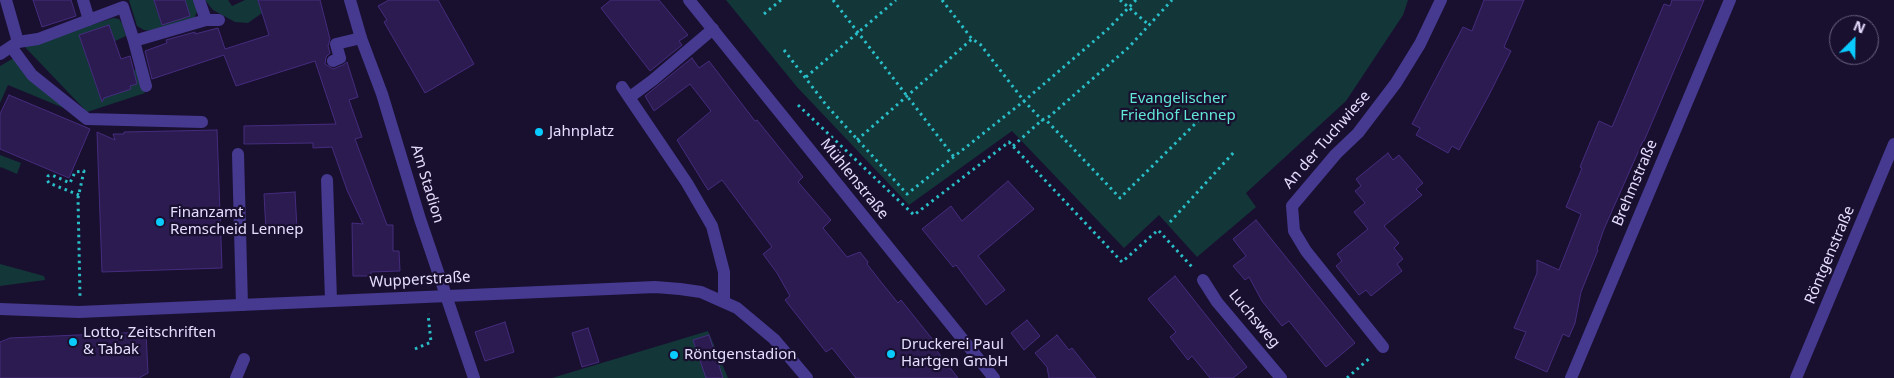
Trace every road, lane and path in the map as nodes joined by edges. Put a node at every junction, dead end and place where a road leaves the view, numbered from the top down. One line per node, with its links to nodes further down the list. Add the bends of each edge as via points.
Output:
1 (6, 0): 24 (street)
2 (83, 0): 17 (street)
3 (199, 0): 23 (street, via 213,20)
4 (350, 0): 21 (street, Am Stadion)
5 (689, 0): 19 (street, Mühlenstraße)
6 (781, 0): 16 (path)
7 (833, 0): 20 (path)
8 (896, 0): 20 (path)
9 (942, 0): 22 (path)
10 (1120, 0): 15 (path)
11 (1136, 0): 15 (path)
12 (1172, 0): 18 (path)
13 (1441, 0): 53 (street, An der Tuchwiese, via 1420,44 1396,83 1358,133 1292,206 1294,231 1306,251)
14 (1730, 0): 62 (street, Brehmstraße)
15 (1130, 8): 18 (path); 31 (path)
16 (764, 14)
17 (89, 20): 23 (street, via 123,7); 24 (street)
18 (1149, 25): 34 (path, via 1130,47)
19 (713, 29): 32 (street, Mühlenstraße); 49 (street, via 653,80 626,92 712,226 724,272)
20 (858, 32): 28 (path); 30 (path)
21 (361, 38): 27 (street, via 336,44 340,58); 46 (street, Am Stadion)
22 (972, 39): 30 (path); 31 (path, via 980,44)
23 (134, 42): 29 (street)
24 (15, 45): 26 (street); 35 (street, via 32,75 87,119)
25 (784, 50): 28 (path)
26 (0, 54)
27 (333, 60)
28 (806, 77): 36 (path)
29 (146, 86)
30 (907, 96): 36 (path); 41 (path)
31 (1024, 101): 34 (path); 41 (path)
32 (783, 116): 38 (path, via 797,104 914,215 1009,142); 59 (street, Mühlenstraße)
33 (1200, 119): 34 (path, via 1120,198 1047,121)
34 (1042, 120): 38 (path)
35 (202, 122)
36 (857, 140): 41 (path, via 907,194)
37 (1894, 144): 63 (street, Röntgenstraße)
38 (1013, 146): 45 (path, via 1122,262 1158,230)
39 (1236, 151): 44 (path)
40 (238, 154): 50 (street)
41 (954, 157)
42 (327, 180): 48 (street)
43 (79, 195): 43 (path, via 84,171 75,172 70,183 48,176 49,183); 52 (path)
44 (1170, 222)
45 (1204, 280): 60 (street, Luchsweg, via 1217,302)
46 (446, 295): 47 (street, Wupperstraße); 49 (street, Wupperstraße, via 655,286 701,292); 57 (street, Am Stadion)
47 (426, 296): 48 (street, Wupperstraße); 54 (path, via 431,342)
48 (331, 300): 50 (street, Wupperstraße)
49 (724, 301): 58 (street, Wupperstraße, via 774,339)
50 (242, 305): 52 (street, Wupperstraße)
51 (0, 309): 52 (street, Wupperstraße)
52 (79, 312)
53 (1382, 347): 61 (path)
54 (415, 349)
55 (244, 359): 56 (street)
56 (236, 378)
57 (474, 378)
58 (808, 378)
59 (994, 378)
60 (1281, 378)
61 (1347, 378)
62 (1570, 378)
63 (1796, 378)

